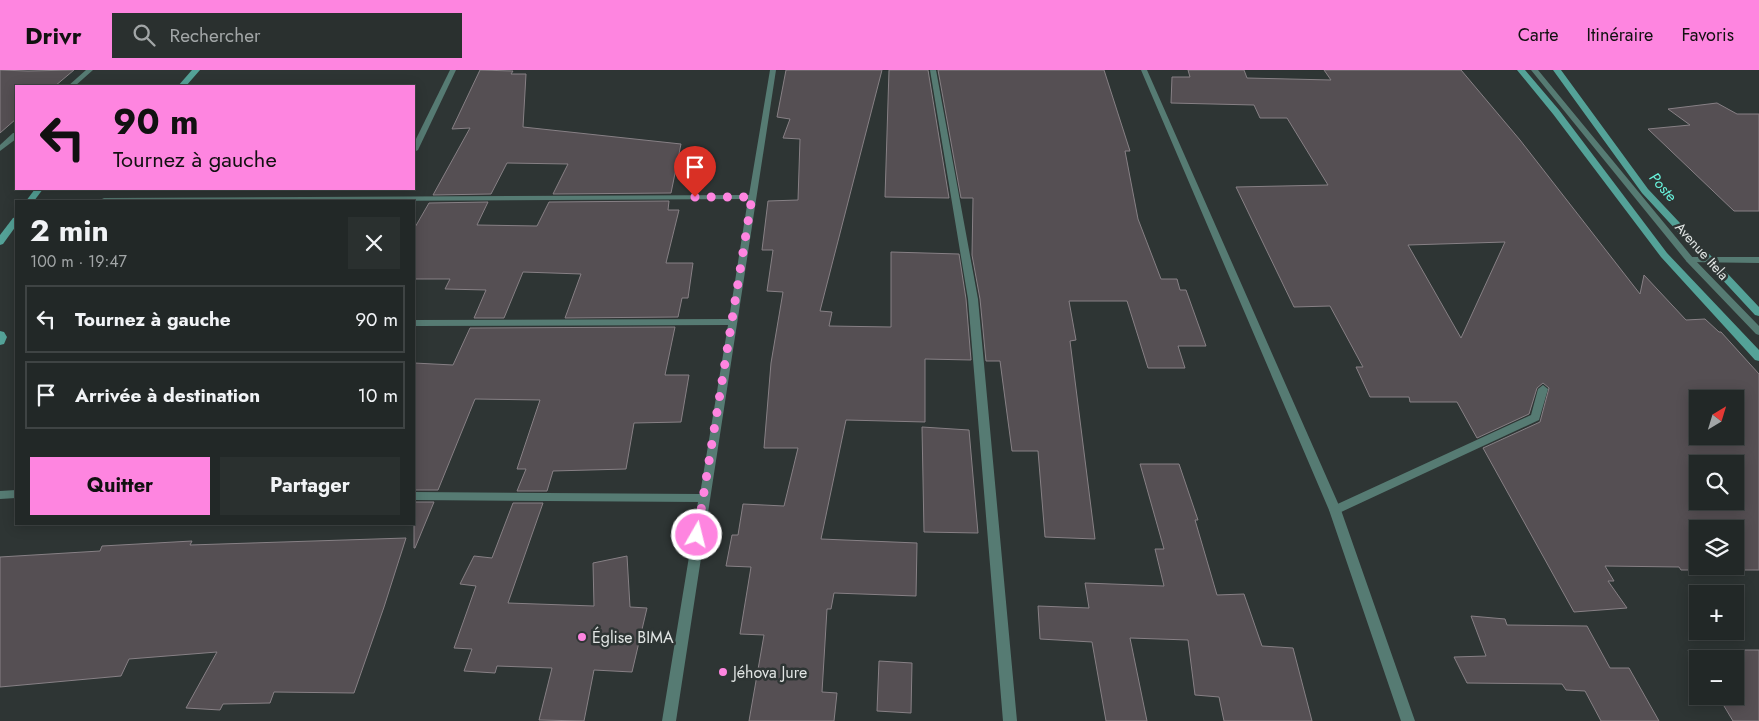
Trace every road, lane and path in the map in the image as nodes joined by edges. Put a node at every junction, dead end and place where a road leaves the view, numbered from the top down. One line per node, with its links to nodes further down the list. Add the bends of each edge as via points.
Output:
1 (90, 70): 7 (street)
2 (452, 70): 9 (street)
3 (773, 70): 12 (street)
4 (933, 70): 27 (street, via 972,298)
5 (1144, 70): 25 (street)
6 (1534, 70): 15 (street, Avenue Itela)
7 (72, 85)
8 (15, 136): 10 (street)
9 (415, 148)
10 (0, 149)
11 (394, 190): 13 (street)
12 (752, 197): 13 (street); 17 (street)
13 (390, 199): 14 (street)
14 (104, 200)
15 (1690, 260): 16 (street); 19 (street, Avenue Itela)
16 (1759, 260)
17 (733, 322): 18 (street); 24 (street)
18 (415, 323)
19 (1759, 332)
20 (1543, 389): 25 (street, via 1535,417)
21 (15, 494): 22 (street)
22 (0, 495)
23 (415, 496): 24 (street)
24 (703, 498): 26 (street)
25 (1335, 510): 28 (street)
26 (669, 721)
27 (1010, 721)
28 (1408, 721)

